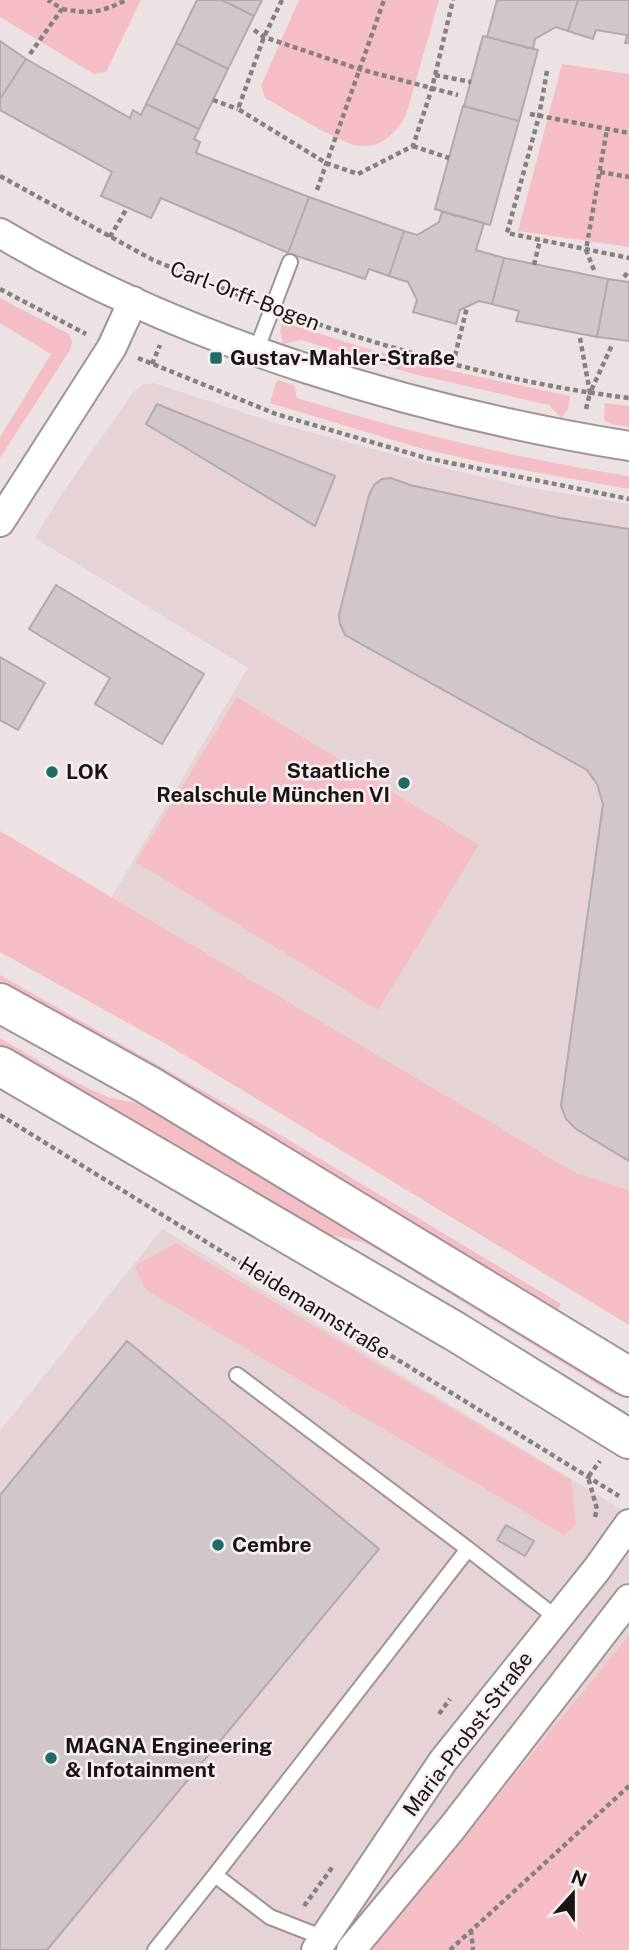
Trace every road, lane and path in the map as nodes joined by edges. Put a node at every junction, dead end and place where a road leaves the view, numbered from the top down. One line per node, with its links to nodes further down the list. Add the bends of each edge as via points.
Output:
1 (48, 0): 6 (path)
2 (126, 0): 6 (path, via 104,11)
3 (282, 0): 8 (path)
4 (384, 0): 10 (path)
5 (453, 0): 12 (path)
6 (62, 9): 9 (path)
7 (254, 30): 8 (path)
8 (264, 37): 10 (path); 17 (path)
9 (30, 54)
10 (359, 69): 14 (path); 24 (path)
11 (547, 71): 19 (path)
12 (435, 75): 13 (path); 14 (path)
13 (471, 82)
14 (432, 88): 15 (path); 22 (path)
15 (458, 95)
16 (213, 100): 17 (path)
17 (238, 108): 24 (path)
18 (530, 114): 19 (path)
19 (539, 116): 20 (path); 32 (path, via 507,233)
20 (607, 129): 21 (path); 25 (path)
21 (629, 133)
22 (412, 146): 23 (path); 24 (path, via 358,174)
23 (449, 158)
24 (326, 163): 28 (path)
25 (600, 172): 27 (path); 33 (path)
26 (0, 176): 31 (path, Carl-Orff-Bogen)
27 (629, 177)
28 (317, 190)
29 (127, 208): 31 (path)
30 (0, 233): 41 (street)
31 (110, 237): 43 (path, Carl-Orff-Bogen, via 153,260)
32 (540, 240): 33 (path); 36 (path)
33 (586, 250): 34 (path); 37 (path)
34 (629, 258)
35 (290, 262): 43 (lane)
36 (534, 265)
37 (594, 270)
38 (629, 271): 39 (path)
39 (624, 277)
40 (0, 289): 47 (path)
41 (133, 301): 47 (street); 48 (street)
42 (467, 307): 50 (path)
43 (272, 309): 48 (lane); 50 (path, Carl-Orff-Bogen)
44 (580, 338): 51 (path)
45 (160, 344): 49 (path)
46 (612, 345): 51 (path)
47 (112, 347): 49 (path); 55 (street)
48 (256, 351): 53 (street, via 466,412)
49 (152, 364): 54 (path, via 276,414 426,458)
50 (453, 364): 51 (path, Carl-Orff-Bogen)
51 (590, 393): 52 (path, Carl-Orff-Bogen)
52 (629, 398)
53 (629, 446)
54 (629, 499)
55 (0, 522)
56 (0, 1003): 60 (main road, via 160,1092)
57 (0, 1066): 61 (main road, via 456,1332)
58 (0, 1115): 62 (path, Heidemannstraße)
59 (237, 1375): 64 (lane)
60 (629, 1377)
61 (629, 1439)
62 (629, 1502)
63 (629, 1524): 66 (street, Maria-Probst-Straße)
64 (468, 1549): 66 (lane); 68 (lane)
65 (629, 1599): 72 (street, Maria-Probst-Straße)
66 (557, 1618): 70 (street, Maria-Probst-Straße, via 443,1761)
67 (629, 1786): 69 (path)
68 (215, 1875): 70 (lane, via 270,1917); 71 (lane)
69 (471, 1930): 73 (path); 74 (path)
70 (320, 1944)
71 (155, 1950)
72 (351, 1950)
73 (450, 1950)
74 (473, 1950)

